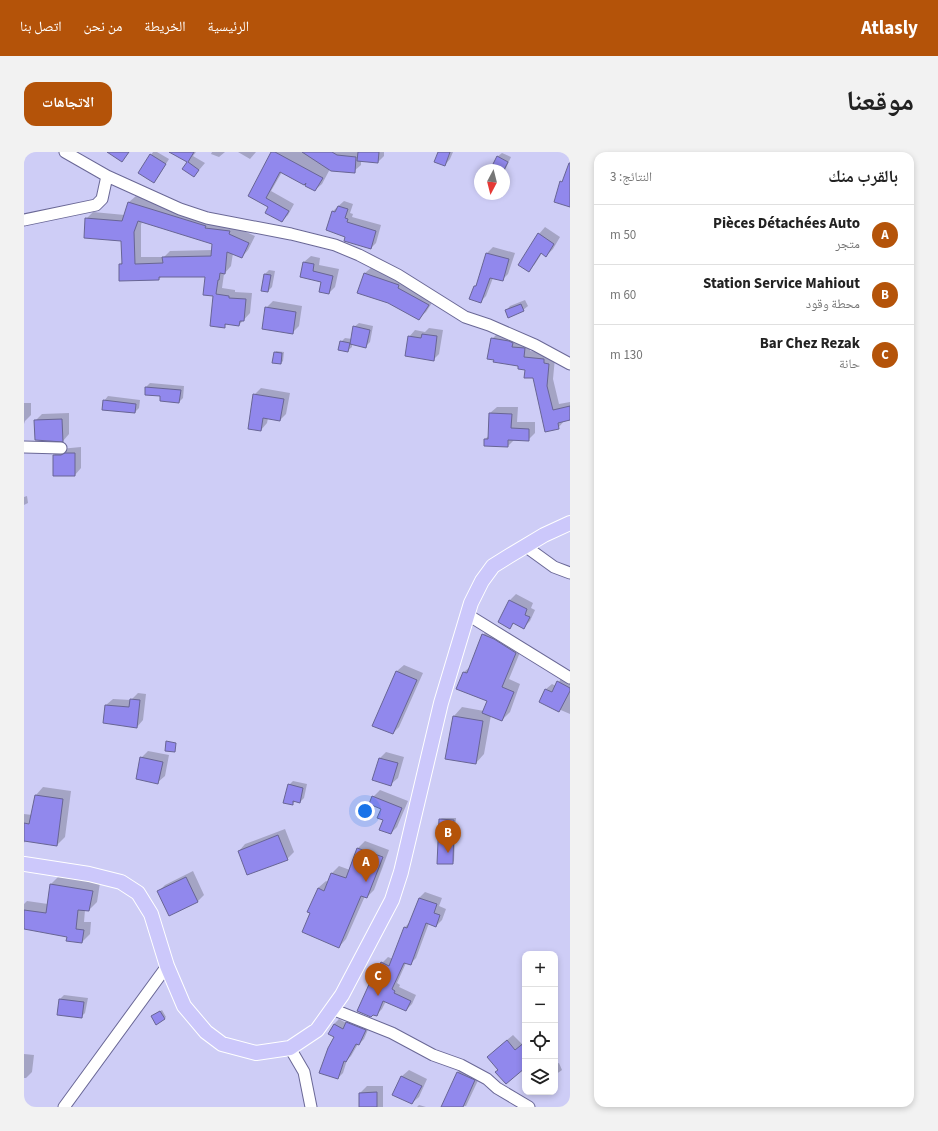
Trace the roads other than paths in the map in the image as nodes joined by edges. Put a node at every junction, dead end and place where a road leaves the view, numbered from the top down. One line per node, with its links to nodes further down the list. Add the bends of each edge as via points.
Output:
1 (65, 152): 2 (street)
2 (107, 176): 3 (street, via 102,199 96,205); 4 (street, via 180,209 207,218 335,245 398,275 465,317 534,345)
3 (24, 220)
4 (570, 364)
5 (24, 447): 6 (street)
6 (61, 448)
7 (570, 524): 8 (main road)
8 (525, 546): 9 (street, via 554,567); 10 (main road, via 493,566 482,581)
9 (570, 573)
10 (468, 615): 11 (street); 14 (main road, via 441,703 392,900 342,995)
11 (570, 678)
12 (24, 864): 13 (main road, via 89,874 121,882 138,893 151,914)
13 (167, 966): 15 (main road, via 184,1006 206,1032 222,1044 256,1053); 16 (street)
14 (332, 1008): 15 (main road, via 317,1030); 18 (street, via 487,1078)
15 (290, 1048): 17 (street, via 304,1072)
16 (64, 1107)
17 (311, 1107)
18 (529, 1107)

